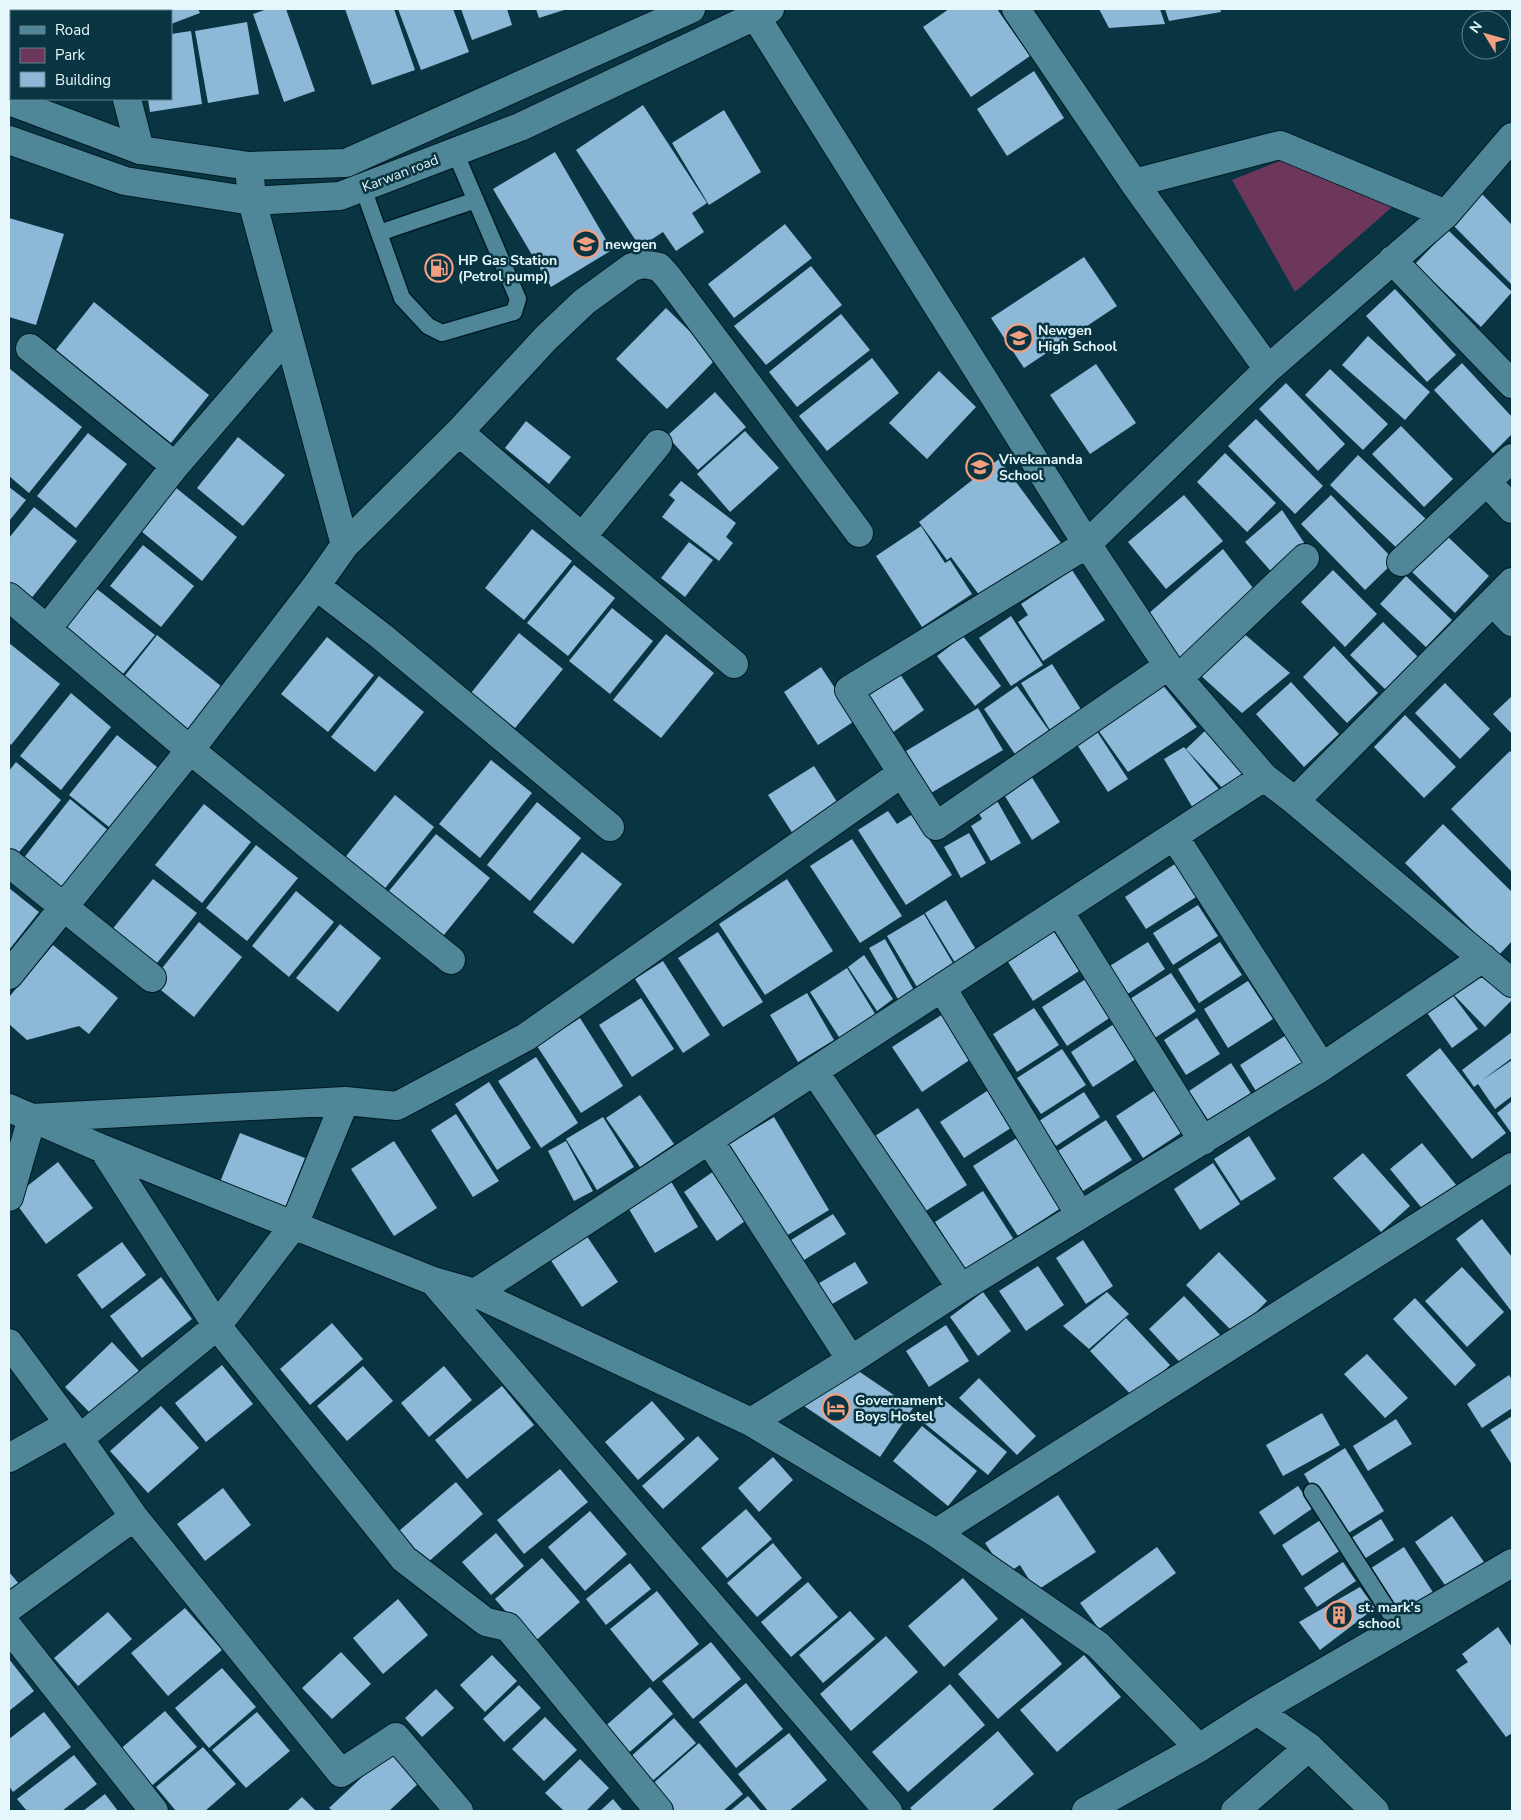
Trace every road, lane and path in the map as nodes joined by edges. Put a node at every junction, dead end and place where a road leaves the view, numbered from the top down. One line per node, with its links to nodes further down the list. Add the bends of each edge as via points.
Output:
1 (691, 9): 10 (street, via 346,162)
2 (1016, 9): 11 (street)
3 (759, 11): 9 (street, Karwan road, via 520,127); 30 (street)
4 (9, 100): 8 (street)
5 (127, 100): 8 (street)
6 (1512, 137): 15 (street)
7 (9, 140): 14 (street, Karwan road, via 125,181)
8 (140, 150): 10 (street)
9 (455, 152): 12 (street, Karwan road); 13 (lane)
10 (249, 166): 14 (street)
11 (1134, 183): 15 (street, via 1280,145); 20 (street)
12 (363, 188): 14 (street, Karwan road, via 340,196); 16 (lane)
13 (476, 200): 16 (lane); 16 (lane, via 518,299 514,312 442,333 428,326 402,298)
14 (252, 201): 18 (street)
15 (1446, 214): 17 (street)
16 (379, 233)
17 (1392, 260): 20 (street); 21 (street)
18 (287, 336): 25 (street); 31 (street)
19 (30, 348): 25 (street)
20 (1268, 369): 30 (street)
21 (1512, 384)
22 (459, 432): 28 (street, via 584,302 632,267 644,264 659,268 668,277); 29 (street); 31 (street)
23 (658, 444): 29 (street)
24 (1512, 458): 26 (street)
25 (175, 466): 39 (street)
26 (1487, 482): 27 (street); 33 (street)
27 (1512, 509)
28 (859, 533)
29 (582, 537): 40 (street)
30 (1087, 544): 41 (street); 43 (street, via 849,690)
31 (345, 546): 35 (street)
32 (1305, 558): 41 (street)
33 (1401, 562)
34 (1512, 582): 37 (street)
35 (316, 586): 42 (street); 46 (street, via 381,636)
36 (9, 597): 39 (street)
37 (1493, 602): 38 (street); 45 (street)
38 (1512, 622)
39 (47, 629): 42 (street)
40 (734, 664)
41 (1173, 672): 43 (street, via 936,826); 44 (street)
42 (190, 750): 49 (street); 52 (street)
43 (902, 773): 59 (street, via 526,1037 397,1106)
44 (1264, 777): 45 (street); 47 (street)
45 (1295, 800): 51 (street)
46 (610, 827)
47 (1174, 836): 50 (street); 57 (street)
48 (9, 863): 49 (street)
49 (64, 907): 53 (street); 54 (street)
50 (1059, 911): 56 (street); 62 (street)
51 (1483, 958): 55 (street); 57 (street)
52 (451, 960)
53 (9, 974)
54 (152, 978)
55 (1512, 983)
56 (942, 988): 58 (street); 66 (street)
57 (1322, 1067): 62 (street)
58 (814, 1071): 61 (street); 69 (street)
59 (345, 1101): 60 (street); 67 (street)
60 (20, 1113): 63 (street); 65 (street)
61 (709, 1140): 70 (street); 73 (street)
62 (1202, 1141): 66 (street)
63 (103, 1149): 67 (street); 71 (street)
64 (1512, 1167): 79 (street)
65 (9, 1197)
66 (1080, 1215): 69 (street)
67 (294, 1225): 68 (street); 71 (street)
68 (433, 1281): 70 (street); 90 (street)
69 (961, 1288): 73 (street)
70 (475, 1293): 74 (street)
71 (217, 1326): 75 (street); 89 (street, via 404,1559 486,1622 508,1627)
72 (9, 1343): 75 (street)
73 (851, 1360): 74 (street)
74 (751, 1422): 79 (street)
75 (74, 1432): 76 (street); 78 (street)
76 (9, 1458)
77 (1312, 1492): 83 (lane)
78 (134, 1517): 81 (street); 88 (street, via 340,1773 396,1737)
79 (936, 1533): 86 (street, via 1098,1645)
80 (1512, 1563): 83 (street)
81 (9, 1608)
82 (9, 1628): 87 (street)
83 (1400, 1629): 84 (street)
84 (1257, 1711): 85 (street); 86 (street)
85 (1309, 1747): 92 (street); 93 (street)
86 (1199, 1748): 91 (street)
87 (154, 1811)
88 (459, 1811)
89 (660, 1811)
90 (888, 1811)
91 (1086, 1811)
92 (1235, 1811)
93 (1375, 1811)

